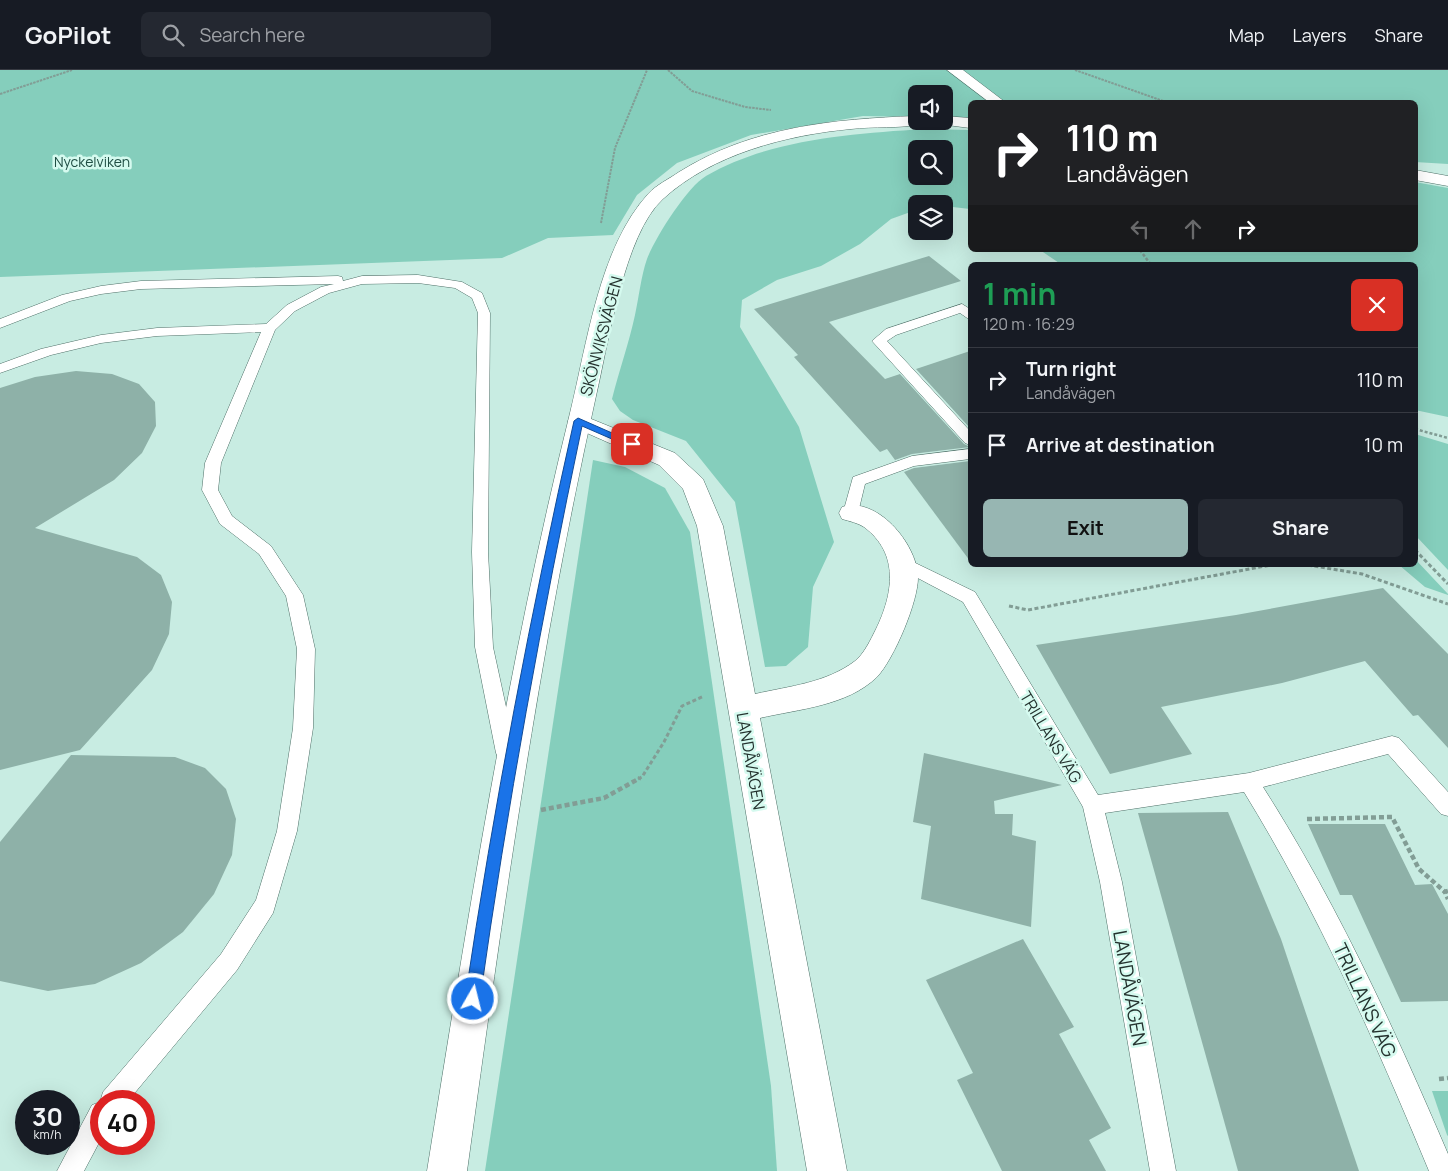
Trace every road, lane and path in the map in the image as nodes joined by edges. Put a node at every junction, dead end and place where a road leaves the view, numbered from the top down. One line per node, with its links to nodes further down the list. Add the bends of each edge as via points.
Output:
1 (72, 70): 6 (path)
2 (647, 70): 15 (path, via 614,148 600,232)
3 (668, 70): 12 (path, via 692,91 745,107 805,114)
4 (954, 70): 7 (street)
5 (1075, 70): 8 (path)
6 (0, 94)
7 (995, 100)
8 (1160, 100)
9 (908, 121): 12 (street, SKÖNVIKSVÄGEN)
10 (953, 122): 11 (street)
11 (968, 123)
12 (828, 126): 15 (street, SKÖNVIKSVÄGEN, via 762,140 699,165 653,198)
13 (1418, 176): 14 (street)
14 (1448, 181)
15 (628, 239): 21 (street, SKÖNVIKSVÄGEN)
16 (362, 280): 18 (lane, via 142,285 66,298); 19 (lane, via 325,290 292,308); 35 (lane, via 418,279 458,285 478,296 484,313 480,552 484,647)
17 (968, 314): 23 (lane, via 962,308 891,332 879,341)
18 (0, 324)
19 (269, 328): 20 (lane, via 109,338 47,351); 43 (lane, via 213,463 210,490 226,520 266,550 294,595 306,649 303,728 288,831 265,905 229,962)
20 (0, 369)
21 (578, 421): 34 (street, LANDÅVÄGEN, via 667,459 694,485 710,526); 35 (street, SKÖNVIKSVÄGEN, via 544,580)
22 (1418, 430): 24 (path)
23 (968, 438)
24 (1448, 438)
25 (968, 454): 26 (lane, via 912,461 858,481)
26 (851, 513): 28 (street, via 872,520 896,546)
27 (1418, 553): 31 (path)
28 (901, 562): 32 (lane); 34 (street, via 905,575 900,608 866,668 835,688)
29 (1260, 567): 32 (path, via 1028,610)
30 (1332, 567): 33 (path, via 1399,585)
31 (1448, 584)
32 (969, 597): 37 (lane, TRILLANS VÄG)
33 (1448, 604)
34 (742, 709): 40 (path, via 713,692 682,706 642,777 604,798 539,810); 47 (street, LANDÅVÄGEN)
35 (510, 772): 40 (street, SKÖNVIKSVÄGEN)
36 (1249, 782): 37 (lane); 38 (lane, via 1392,744); 39 (lane, TRILLANS VÄG)
37 (1093, 805): 48 (lane, LANDÅVÄGEN, via 1111,882)
38 (1448, 807)
39 (1274, 820): 41 (path, via 1392,817 1419,868); 49 (lane, TRILLANS VÄG, via 1341,949)
40 (501, 822): 46 (street, SKÖNVIKSVÄGEN)
41 (1446, 891): 42 (path)
42 (1448, 898)
43 (121, 1090)
44 (90, 1134): 45 (lane)
45 (70, 1171)
46 (447, 1171)
47 (827, 1171)
48 (1163, 1171)
49 (1442, 1171)

